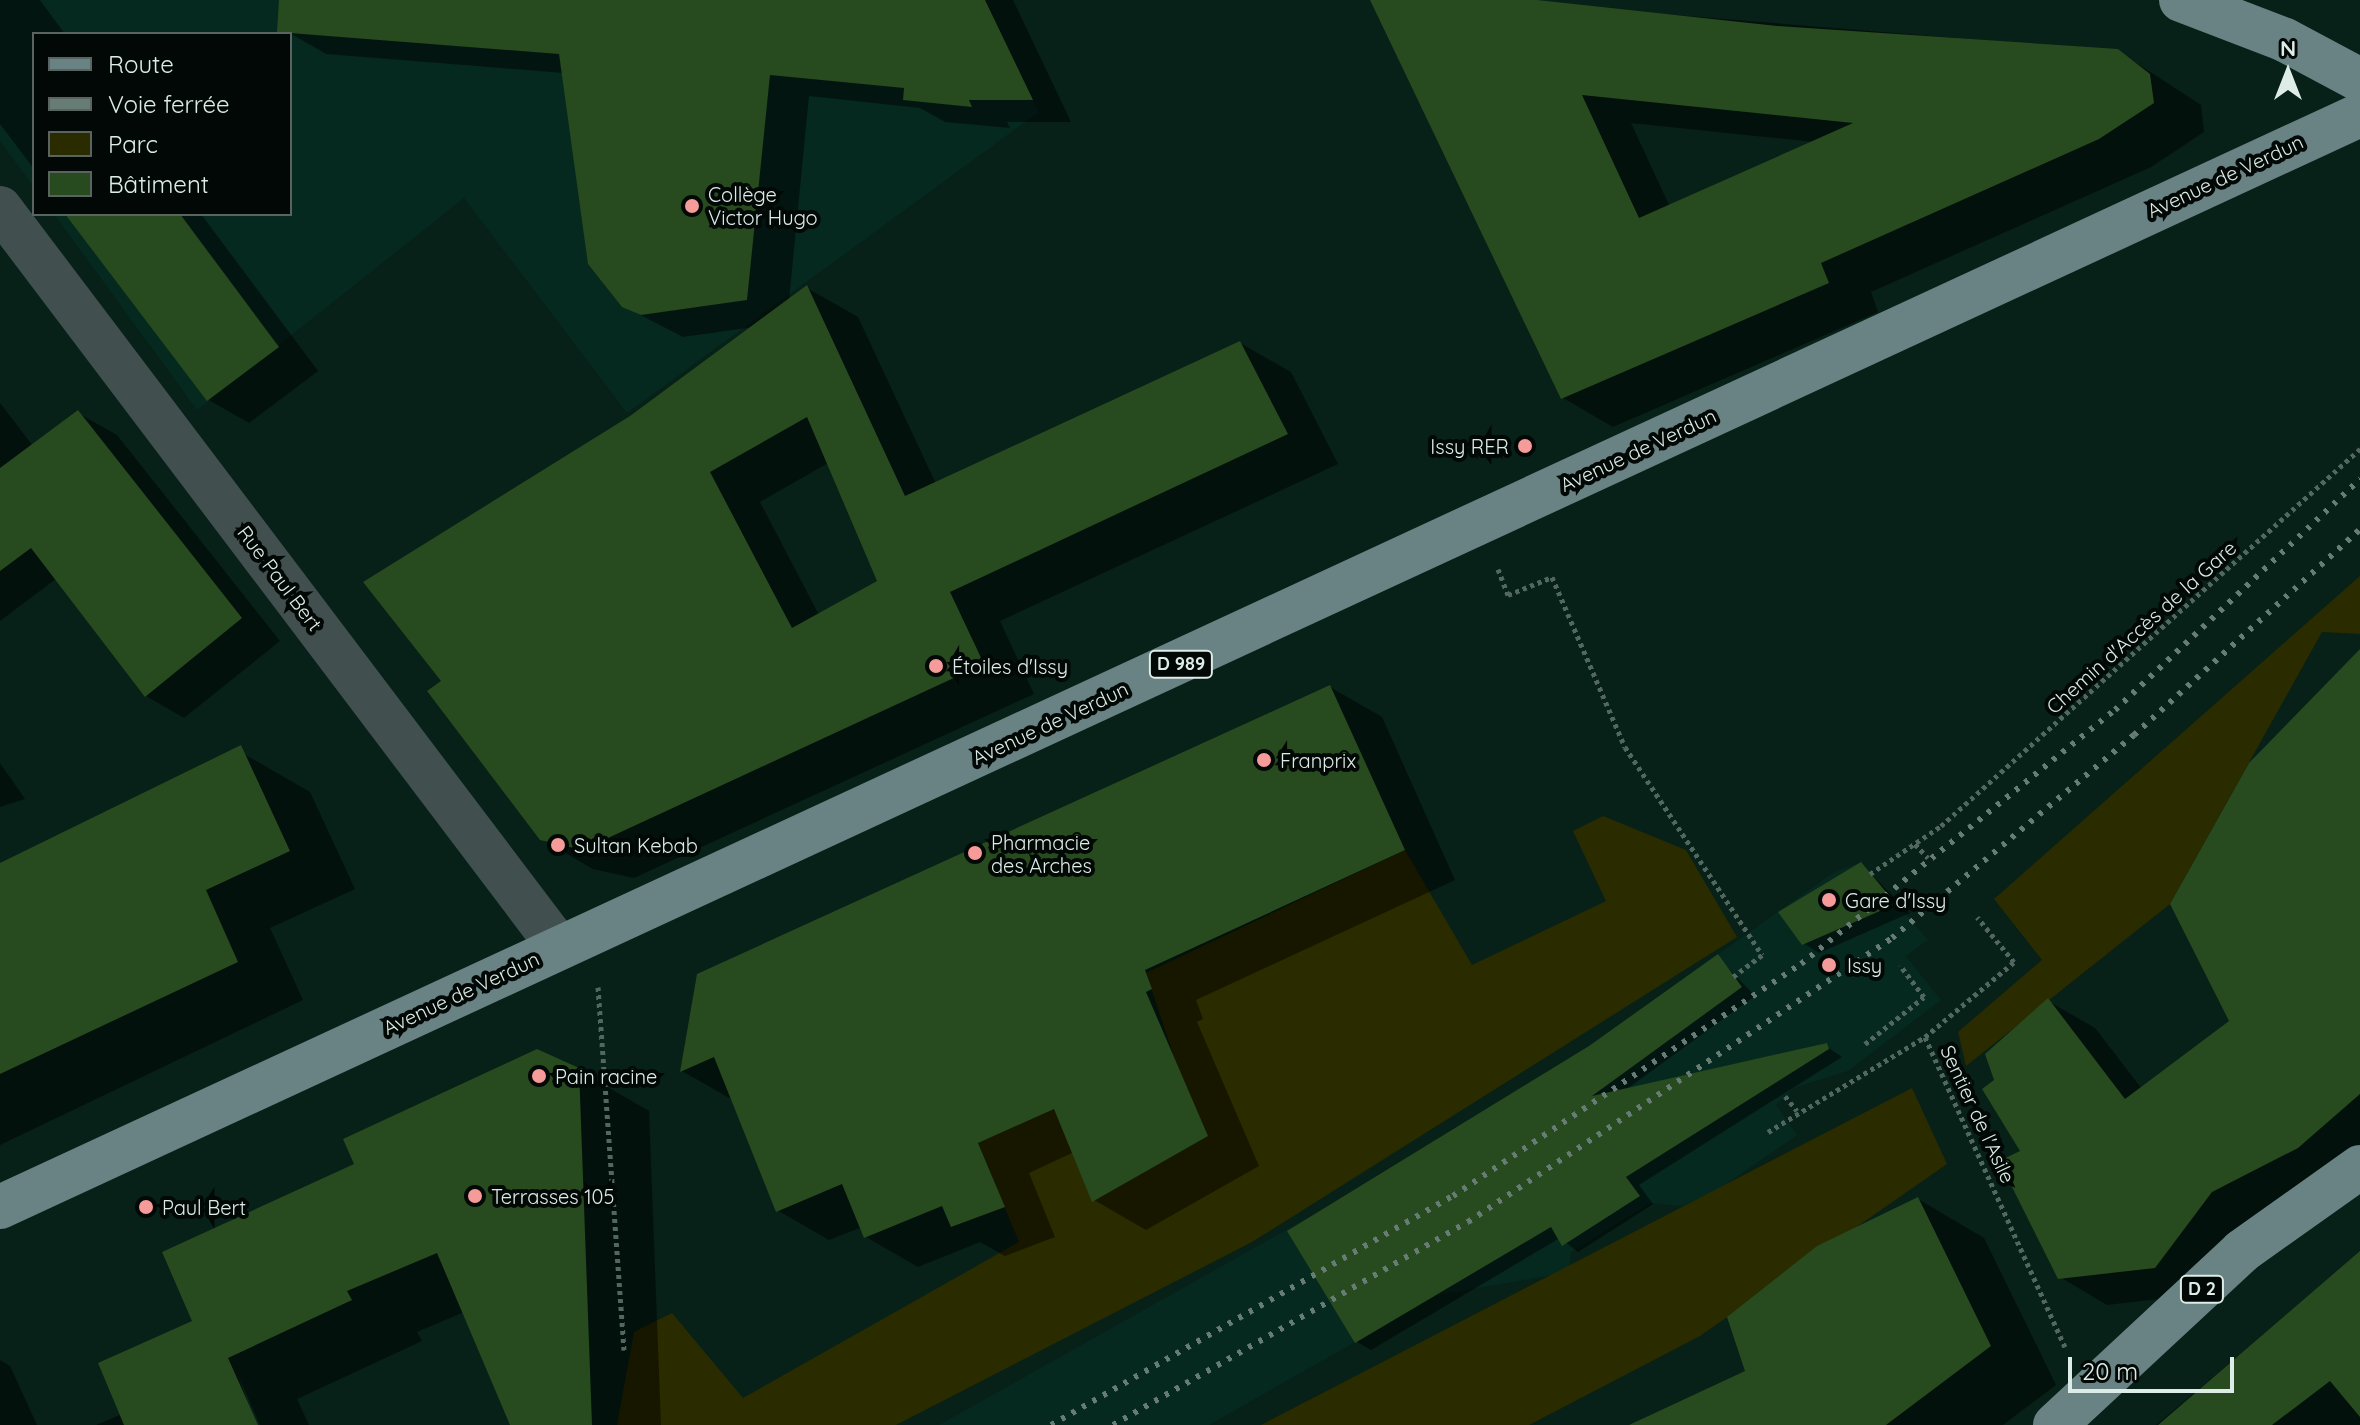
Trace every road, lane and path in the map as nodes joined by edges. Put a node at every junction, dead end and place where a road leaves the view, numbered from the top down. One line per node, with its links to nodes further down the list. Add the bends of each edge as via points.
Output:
1 (2181, 0): 2 (main road, via 2285,40)
2 (2360, 80)
3 (2360, 115): 6 (main road, Avenue de Verdun / D 989)
4 (0, 208): 11 (street, Rue Paul Bert)
5 (2360, 449): 7 (path, Chemin d'Accès de la Gare)
6 (1480, 524): 11 (main road, Avenue de Verdun / D 989); 13 (path, via 1508,595 1552,577 1625,747 1762,955)
7 (1915, 844): 8 (path); 9 (path, Chemin d'Accès de la Gare)
8 (1928, 858)
9 (1870, 874)
10 (1977, 917): 14 (path, via 2014,962)
11 (570, 942): 20 (main road, Avenue de Verdun / D 989); 22 (path, via 603,1001)
12 (1900, 965): 15 (path, via 1924,997)
13 (1731, 978)
14 (1925, 1037): 17 (path, Sentier de l'Asile, via 1859,1082); 21 (path, Sentier de l'Asile)
15 (1865, 1044)
16 (1785, 1096): 17 (path)
17 (1797, 1111): 18 (path, Sentier de l'Asile)
18 (1768, 1132)
19 (2360, 1167): 23 (main road, D 2, via 2242,1251)
20 (0, 1207)
21 (2058, 1328)
22 (624, 1350)
23 (2055, 1425)

